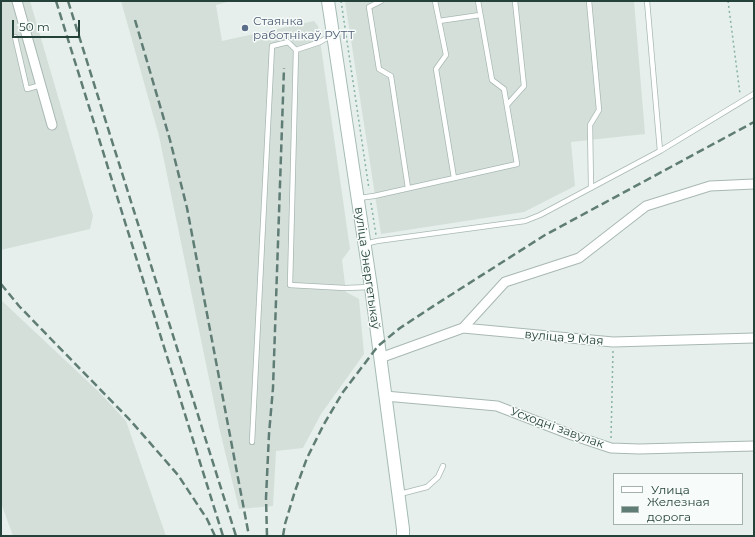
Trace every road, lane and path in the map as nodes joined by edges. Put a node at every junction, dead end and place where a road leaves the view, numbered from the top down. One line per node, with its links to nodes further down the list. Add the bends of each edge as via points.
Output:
1 (17, 1): 16 (street)
2 (328, 1): 13 (main road, вуліца Энергетыкаў)
3 (342, 1): 26 (path)
4 (381, 1): 24 (lane, via 369,7 379,69 391,76)
5 (436, 1): 12 (lane)
6 (478, 1): 11 (lane)
7 (515, 1): 19 (lane, via 524,86)
8 (589, 1): 25 (lane, via 599,110 590,125)
9 (647, 1): 21 (lane)
10 (728, 1): 18 (path)
11 (480, 15): 12 (lane); 19 (lane, via 492,80 504,89)
12 (439, 21): 22 (lane, via 446,55 436,69)
13 (333, 34): 15 (lane, via 320,42); 27 (main road, вуліца Энергетыкаў)
14 (15, 37): 16 (lane, via 28,89)
15 (296, 50): 30 (lane, via 290,285 346,288); 36 (lane, via 288,42 272,46)
16 (41, 85): 20 (street)
17 (754, 94): 18 (lane)
18 (741, 102): 21 (lane)
19 (507, 105): 22 (lane, via 517,164)
20 (52, 125)
21 (660, 151): 25 (lane)
22 (454, 178): 24 (lane)
23 (754, 184): 31 (street, via 710,186 646,206 579,258 505,282)
24 (408, 188): 26 (lane)
25 (591, 188): 28 (lane, via 525,221)
26 (370, 196): 27 (lane); 28 (path)
27 (358, 198): 29 (main road, вуліца Энергетыкаў)
28 (377, 241): 29 (lane)
29 (365, 244): 30 (main road, вуліца Энергетыкаў)
30 (371, 286): 34 (main road, вуліца Энергетыкаў)
31 (463, 328): 33 (street, вуліца 9 Мая); 34 (street, вуліца 9 Мая)
32 (754, 338): 33 (street, вуліца 9 Мая)
33 (613, 342): 38 (path)
34 (380, 358): 35 (main road, вуліца Энергетыкаў)
35 (385, 396): 38 (street, Усходні завулак, via 497,406); 40 (main road, вуліца Энергетыкаў)
36 (252, 442)
37 (754, 446): 38 (street, Усходні завулак)
38 (611, 448)
39 (443, 466): 40 (lane, via 438,477 427,487)
40 (398, 494): 41 (main road, вуліца Энергетыкаў)
41 (403, 536)

